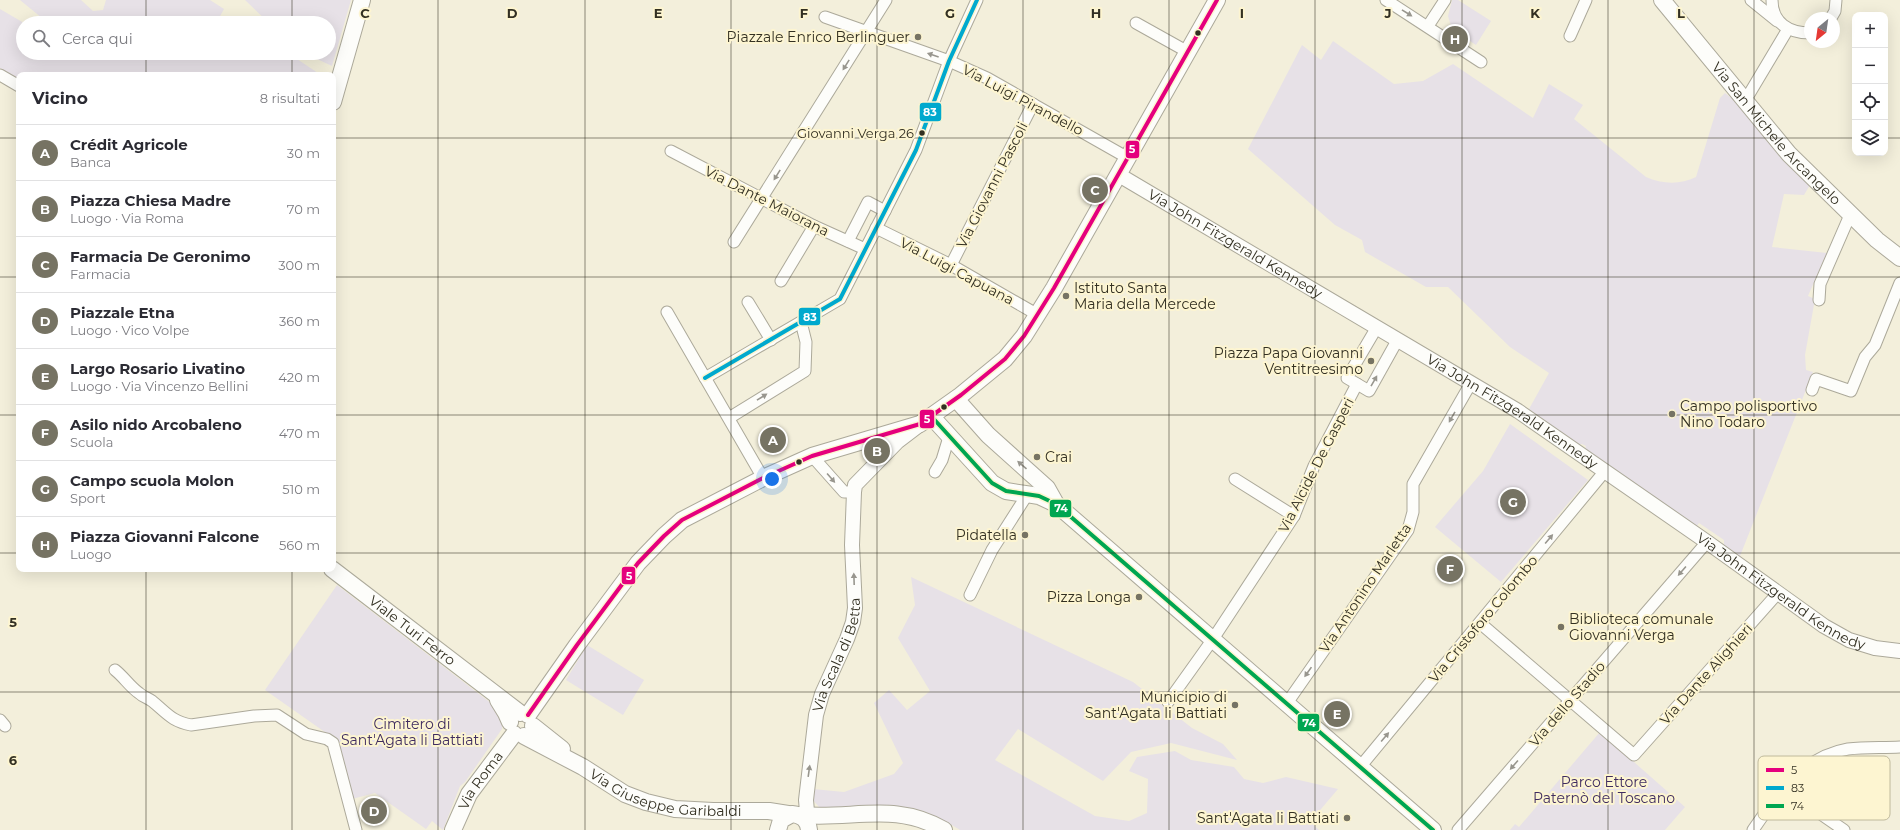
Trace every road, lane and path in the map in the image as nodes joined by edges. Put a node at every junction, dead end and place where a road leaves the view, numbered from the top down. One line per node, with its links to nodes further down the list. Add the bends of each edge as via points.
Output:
1 (362, 0): 25 (main road)
2 (886, 0): 17 (street)
3 (977, 0): 21 (street)
4 (1217, 0): 20 (main road)
5 (1386, 0): 15 (street, one-way to 15)
6 (1444, 0): 15 (street)
7 (1586, 0): 19 (street)
8 (1662, 0): 26 (main road, Via San Michele Arcangelo)
9 (1751, 0): 16 (street)
10 (1772, 0): 16 (street, via 1773,10)
11 (1836, 0): 12 (street)
12 (1834, 12)
13 (824, 17): 17 (street, Via Luigi Pirandello)
14 (1136, 22): 20 (street)
15 (1428, 26): 22 (street)
16 (1784, 26): 18 (street); 26 (street)
17 (866, 32): 21 (street, Via Luigi Pirandello, one-way to 17); 31 (street, one-way to 31)
18 (1804, 33)
19 (1570, 36)
20 (1188, 52): 29 (main road)
21 (949, 61): 27 (street, Via Luigi Pirandello, via 987,78); 32 (street, via 916,150)
22 (1481, 62)
23 (0, 75): 24 (street)
24 (16, 84)
25 (336, 91)
26 (1745, 101): 33 (main road, Via San Michele Arcangelo, via 1789,154)
27 (1033, 104): 29 (street, Via Luigi Pirandello); 40 (street, Via Giovanni Pascoli)
28 (671, 151): 31 (street, Via Dante Maiorana)
29 (1128, 158): 30 (main road)
30 (1119, 175): 46 (main road); 48 (street, Via John Fitzgerald Kennedy)
31 (762, 198): 34 (street, Via Dante Maiorana); 37 (street)
32 (885, 211): 35 (street); 36 (street, via 868,202)
33 (1850, 215): 39 (main road, Via San Michele Arcangelo); 43 (street, via 1820,284)
34 (814, 226): 36 (street, Via Dante Maiorana); 41 (street)
35 (876, 228): 38 (street); 40 (street, Via Luigi Capuana)
36 (848, 241): 38 (street, Via Dante Maiorana)
37 (734, 242)
38 (865, 250): 47 (street, via 840,299)
39 (1900, 258)
40 (951, 265): 46 (street, Via Luigi Capuana)
41 (781, 281)
42 (1900, 283): 54 (street, via 1875,345 1865,357 1851,391 1816,379)
43 (1819, 300)
44 (748, 302): 49 (street)
45 (667, 312): 51 (street)
46 (1038, 314): 55 (main road, via 1005,360)
47 (801, 322): 49 (street); 56 (street, one-way to 47, via 804,371 806,342)
48 (1376, 327): 50 (street, Via John Fitzgerald Kennedy); 53 (street, via 1347,378)
49 (771, 340): 51 (street)
50 (1398, 340): 52 (street, Via John Fitzgerald Kennedy); 53 (street, one-way to 50, via 1369,391)
51 (706, 378): 56 (street)
52 (1472, 383): 60 (street, Via John Fitzgerald Kennedy, via 1518,411); 79 (street, Via Antonino Marletta, one-way to 79, via 1413,484 1413,512 1408,530)
53 (1356, 387): 68 (street, Via Alcide De Gasperi, via 1314,466)
54 (1812, 390)
55 (956, 399): 57 (main road); 64 (main road, one-way to 55, via 988,435)
56 (729, 418): 62 (street)
57 (926, 420): 58 (main road); 59 (main road, Via Roma); 65 (street, via 897,442)
58 (949, 437): 61 (street, via 942,460); 66 (main road, via 992,483 1006,491)
59 (812, 456): 62 (main road, Via Roma); 65 (street, one-way to 65, via 844,492)
60 (1605, 471): 69 (street, Via John Fitzgerald Kennedy); 73 (street, Via Cristoforo Colombo, one-way to 60)
61 (935, 472)
62 (763, 478): 80 (main road, Via Roma, via 682,520 664,536 638,563)
63 (1235, 479): 68 (street)
64 (1042, 483): 66 (main road); 67 (main road)
65 (855, 489): 86 (street, Via Scala di Betta, one-way to 65, via 816,715 822,694 853,622 855,608 852,544)
66 (1029, 496): 67 (main road, via 1039,496); 72 (street, via 992,550)
67 (1056, 504): 74 (main road)
68 (1294, 516): 74 (street, Via Alcide De Gasperi)
69 (1707, 542): 71 (street, Via John Fitzgerald Kennedy); 77 (street, Via dello Stadio, one-way to 77)
70 (336, 572): 80 (main road, Viale Turi Ferro, via 492,693)
71 (1778, 593): 75 (street, Via John Fitzgerald Kennedy, via 1824,626 1849,640 1875,648); 77 (street, Via Dante Alighieri, via 1634,755)
72 (970, 595)
73 (1480, 622): 77 (street); 83 (street, Via Cristoforo Colombo, one-way to 73)
74 (1213, 639): 78 (street, Via Alcide De Gasperi); 79 (main road)
75 (1900, 651)
76 (115, 670): 89 (street, via 138,693 174,720 191,725 277,715 306,734 327,739 335,746)
77 (1570, 700): 94 (street, Via dello Stadio, one-way to 94)
78 (1168, 702)
79 (1286, 703): 83 (main road)
80 (521, 724): 84 (main road, Via Giuseppe Garibaldi, via 625,794 646,802 675,809); 90 (main road, Via Roma, via 469,794)
81 (1900, 747): 82 (street, via 1846,750)
82 (1828, 756)
83 (1360, 767): 93 (main road)
84 (752, 811): 86 (main road, Via Giuseppe Garibaldi, via 769,811); 91 (main road, via 763,816)
85 (845, 816): 86 (main road); 86 (main road, Via Giuseppe Garibaldi); 92 (main road, via 880,812 898,813 918,818)
86 (804, 818): 91 (main road, via 781,820)
87 (1760, 820): 95 (street)
88 (1829, 820): 96 (street)
89 (356, 830)
90 (452, 830)
91 (778, 830)
92 (944, 830)
93 (1434, 830)
94 (1458, 830)
95 (1753, 830)
96 (1844, 830)

